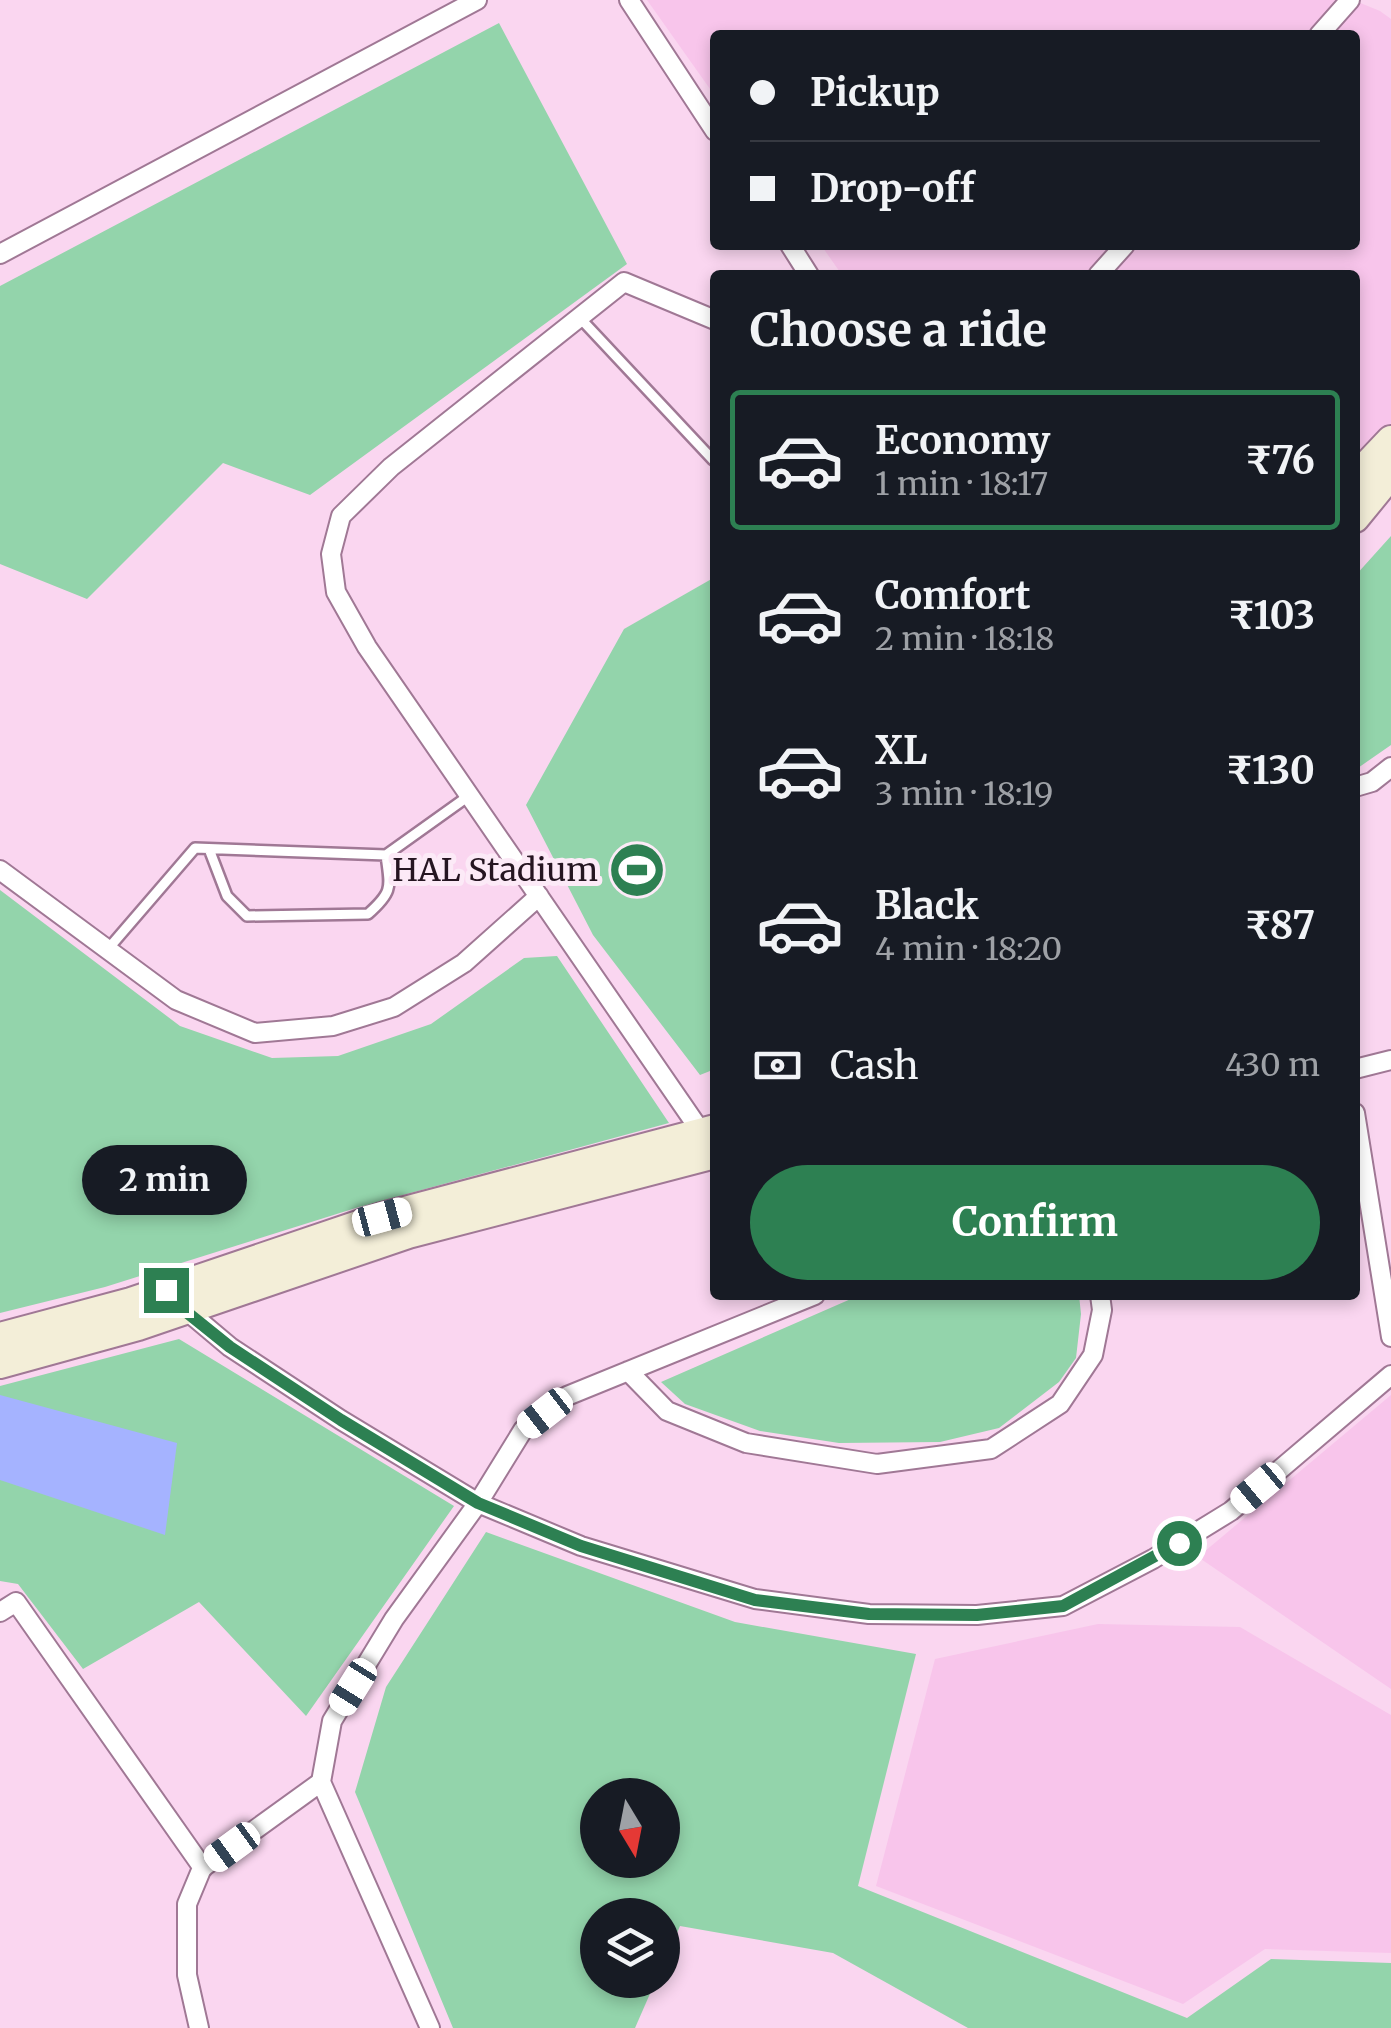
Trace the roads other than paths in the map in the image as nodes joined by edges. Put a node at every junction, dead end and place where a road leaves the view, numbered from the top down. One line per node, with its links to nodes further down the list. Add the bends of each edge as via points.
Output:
1 (477, 0): 7 (street)
2 (628, 0): 5 (street)
3 (1350, 0): 4 (street)
4 (1324, 30)
5 (710, 124)
6 (1120, 250): 8 (street)
7 (0, 254)
8 (1102, 270)
9 (580, 317): 10 (street, via 624,282); 12 (lane); 18 (street, via 390,467 340,516 331,554 336,592 367,647)
10 (710, 318)
11 (1391, 440): 13 (street)
12 (710, 457)
13 (1360, 473)
14 (1391, 474): 15 (street)
15 (1360, 512)
16 (1391, 767): 17 (street)
17 (1360, 786)
18 (470, 795): 20 (lane); 22 (street)
19 (209, 849): 20 (lane); 20 (lane, via 227,896 247,916 368,914 390,888); 23 (lane, via 194,848)
20 (386, 855)
21 (0, 870): 23 (street)
22 (539, 896): 23 (street, via 464,964 394,1007 333,1026 255,1032 176,1000); 26 (street)
23 (107, 949)
24 (1391, 1060): 25 (street)
25 (1360, 1068)
26 (710, 1139)
27 (710, 1143): 29 (street)
28 (1360, 1144): 33 (street)
29 (175, 1300): 32 (street); 34 (street, via 138,1326); 37 (street, via 230,1347)
30 (803, 1300): 35 (street)
31 (1101, 1300): 35 (street, via 1093,1355 1060,1404 992,1450 877,1464 746,1444 667,1411)
32 (0, 1337)
33 (1391, 1337)
34 (0, 1364)
35 (628, 1371): 37 (street, via 566,1396 523,1430)
36 (1391, 1375): 37 (street, via 1231,1511 1063,1606 977,1615 869,1614 755,1600 581,1546)
37 (478, 1503): 39 (street, via 394,1619 332,1721)
38 (0, 1612): 40 (street, via 16,1602)
39 (321, 1782): 40 (street); 42 (street)
40 (203, 1868): 41 (street, via 187,1904 187,1976)
41 (198, 2028)
42 (430, 2028)

